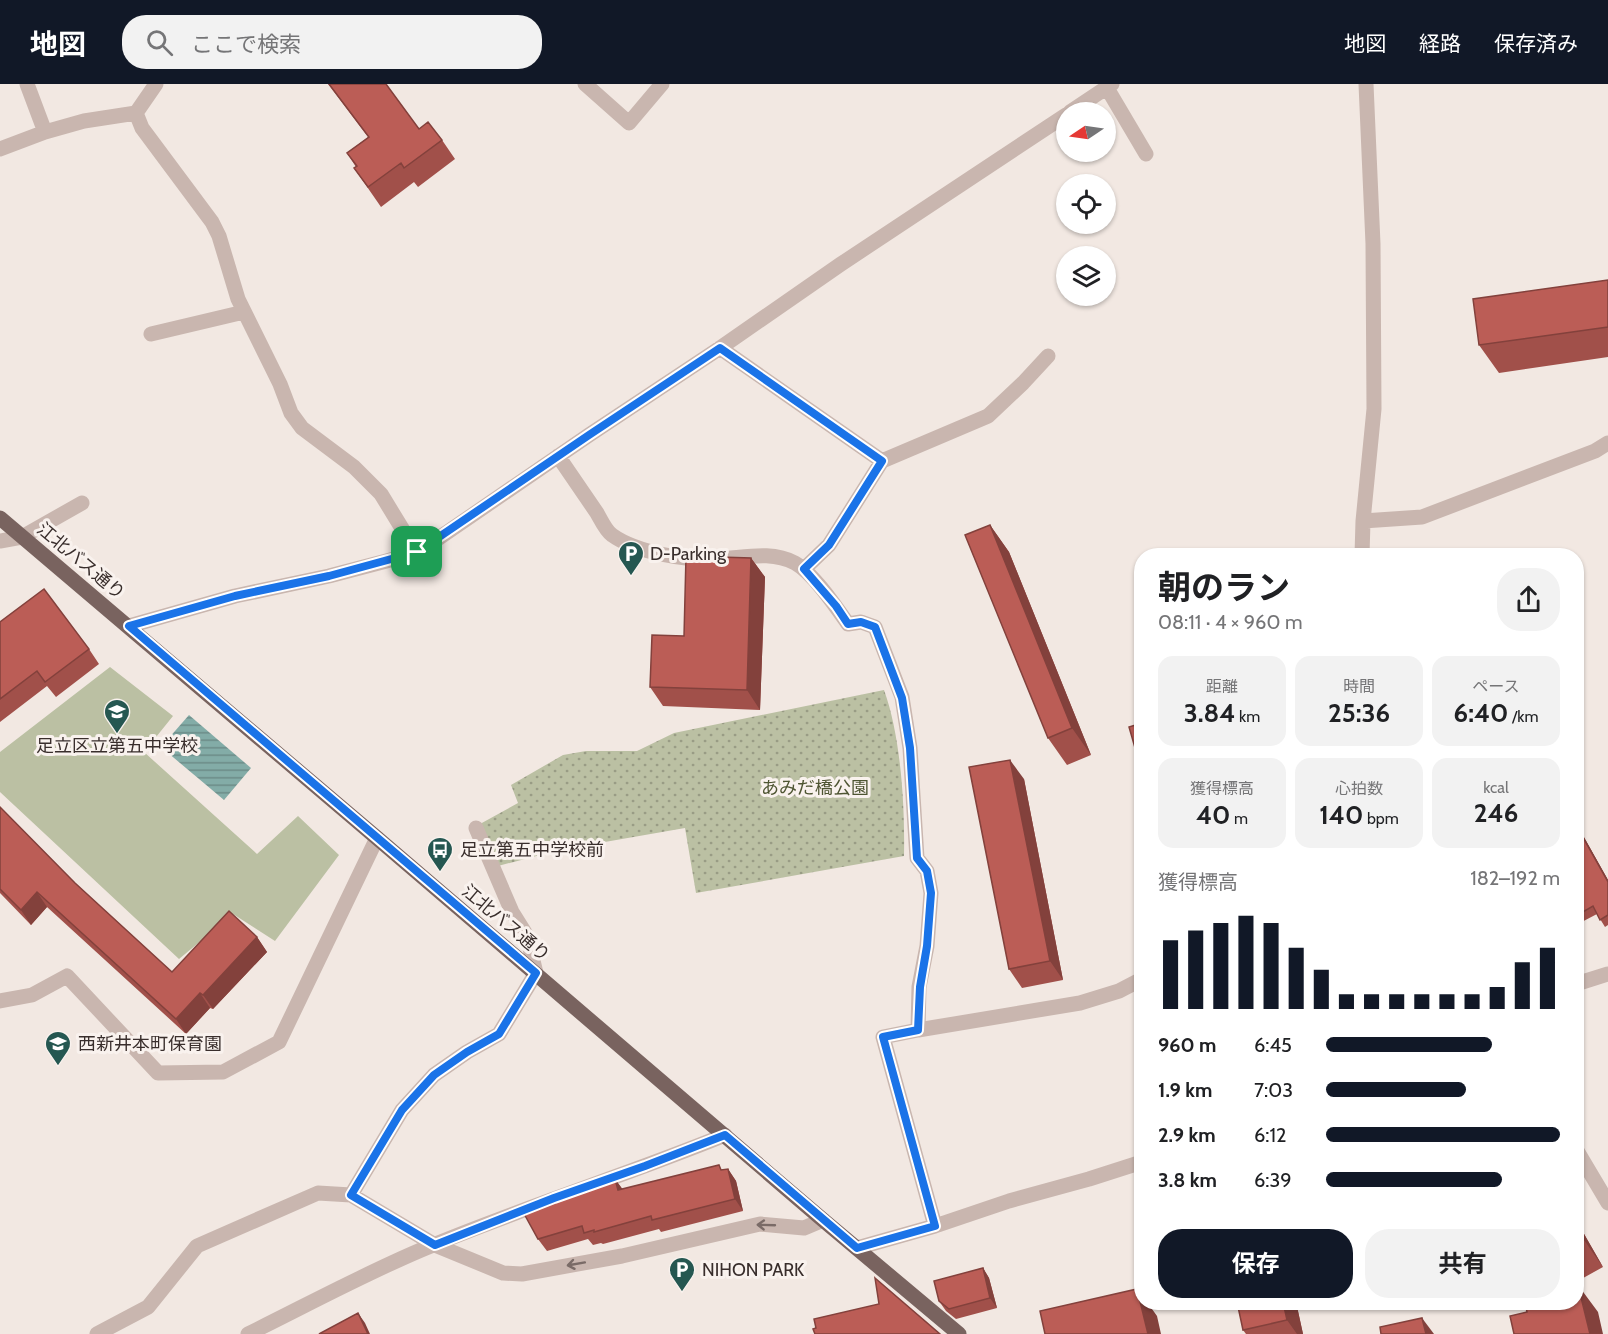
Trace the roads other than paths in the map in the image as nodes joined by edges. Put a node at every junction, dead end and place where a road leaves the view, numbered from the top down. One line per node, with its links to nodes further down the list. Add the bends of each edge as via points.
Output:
1 (27, 84): 10 (street)
2 (156, 84): 8 (street)
3 (585, 84): 4 (street, via 629,123)
4 (662, 84)
5 (1366, 84): 22 (street, via 1373,244 1374,409)
6 (1110, 86): 7 (street); 12 (street)
7 (1086, 102)
8 (135, 113): 10 (street); 13 (street, via 212,222)
9 (1056, 122): 15 (street)
10 (45, 132): 11 (street)
11 (0, 148)
12 (1146, 154)
13 (244, 312): 14 (street); 26 (street, via 291,413 302,428 354,467 381,494)
14 (151, 334)
15 (720, 348): 18 (street); 19 (street)
16 (1048, 356): 19 (street, via 988,416)
17 (1608, 443): 22 (street, via 1422,517)
18 (558, 456): 26 (street); 27 (street, via 610,534 644,550 716,560 781,557)
19 (882, 461): 27 (street, via 829,545)
20 (82, 503): 23 (street)
21 (0, 518): 23 (main road, 江北バス通り)
22 (1363, 520): 25 (street)
23 (22, 537): 24 (street); 28 (main road, 江北バス通り)
24 (0, 542)
25 (1362, 548)
26 (417, 552): 28 (street)
27 (804, 569): 36 (street, via 848,624 861,622 875,627 902,698 910,748 917,858 927,871 931,893)
28 (129, 626): 30 (main road, 江北バス通り)
29 (476, 828): 31 (street, via 512,912 527,936)
30 (377, 838): 31 (main road, 江北バス通り); 35 (street, via 279,1042 223,1072 159,1072 67,976 32,995)
31 (536, 973): 37 (main road, 江北バス通り); 40 (street, via 499,1034 434,1075 402,1110)
32 (1608, 974): 33 (street)
33 (1584, 982)
34 (1134, 983): 36 (street, via 1080,1003)
35 (0, 1001)
36 (918, 1030): 43 (street, via 883,1037)
37 (725, 1135): 42 (main road, 江北バス通り); 44 (street)
38 (1584, 1162): 41 (street)
39 (1134, 1164): 43 (street)
40 (351, 1195): 44 (street); 46 (street, via 318,1193 196,1246 147,1307)
41 (1608, 1203)
42 (823, 1220): 44 (street, one-way to 44, via 804,1228 760,1224 522,1274 503,1273); 45 (main road, 江北バス通り)
43 (935, 1226): 45 (street)
44 (435, 1245): 47 (street)
45 (857, 1248): 48 (main road, 江北バス通り)
46 (97, 1334)
47 (248, 1334)
48 (959, 1334)

